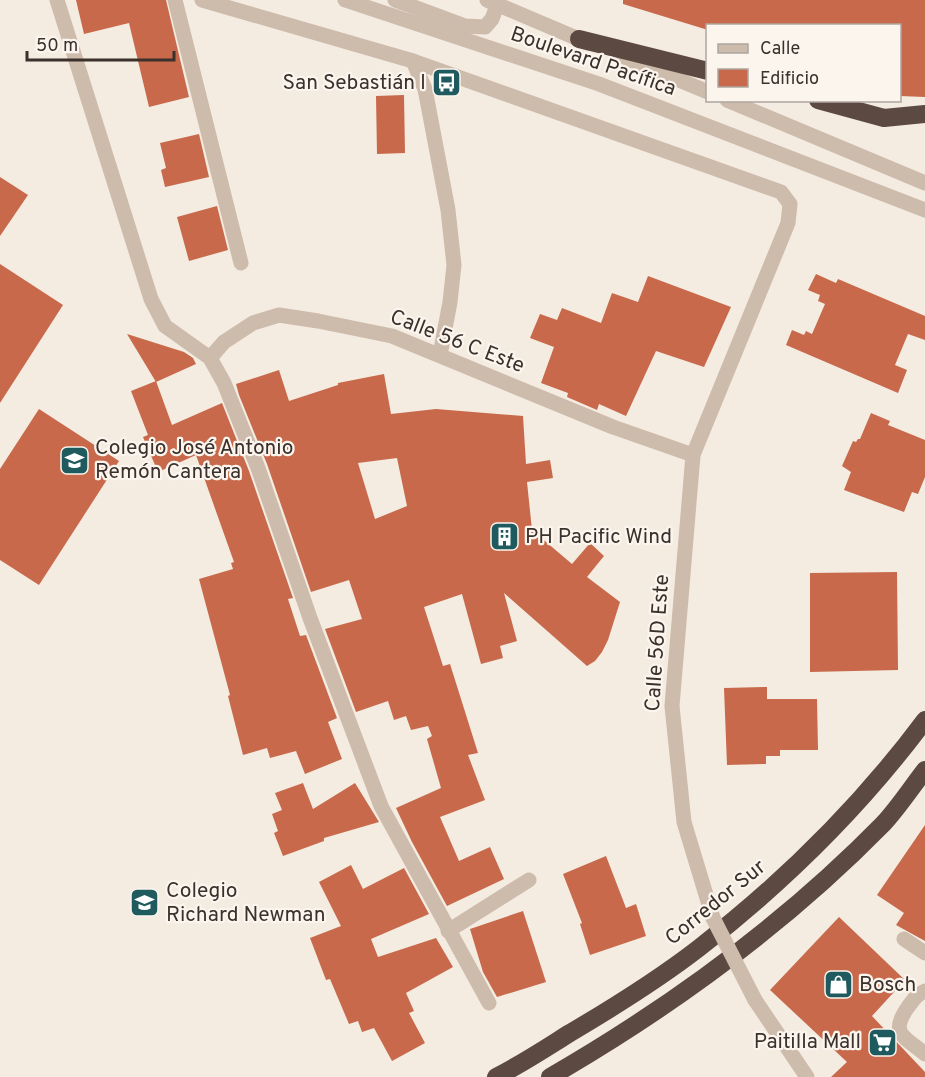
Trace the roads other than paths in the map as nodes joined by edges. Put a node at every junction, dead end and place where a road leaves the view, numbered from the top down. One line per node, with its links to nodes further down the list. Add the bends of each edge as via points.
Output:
1 (57, 0): 19 (street, via 151,299 165,326)
2 (175, 0): 17 (street)
3 (202, 0): 9 (street)
4 (345, 0): 7 (street, Boulevard Pacífica)
5 (394, 0): 6 (street, via 465,26 485,27 492,20); 7 (street)
6 (494, 1): 8 (street, Boulevard Pacífica)
7 (370, 9): 16 (street, Boulevard Pacífica, via 599,84)
8 (579, 39): 10 (highway); 11 (street, Boulevard Pacífica)
9 (413, 61): 18 (street, via 425,89 448,210 454,265); 20 (street, Calle 56D Este, via 781,192 790,204 788,223)
10 (706, 71)
11 (706, 91)
12 (732, 102): 15 (street)
13 (825, 102): 14 (highway, via 884,118)
14 (925, 114)
15 (925, 183)
16 (925, 210)
17 (241, 263)
18 (440, 355): 19 (street, Calle 56 C Este, via 392,336 279,315 253,323 224,342); 20 (street, Calle 56 C Este, via 613,428)
19 (210, 358): 24 (street, via 258,468 381,806)
20 (693, 455): 32 (street, Calle 56D Este, bridge, via 672,706 684,822 713,918 755,1000)
21 (925, 720): 30 (highway, Corredor Sur, via 824,838 751,905 698,949 605,1012)
22 (925, 770): 31 (highway, via 884,822 807,896 709,975 616,1039)
23 (528, 880): 24 (street)
24 (448, 931): 28 (street)
25 (904, 939): 26 (street)
26 (925, 954)
27 (925, 991): 29 (street, via 916,997 898,1027)
28 (489, 1003)
29 (925, 1054)
30 (496, 1077)
31 (550, 1077)
32 (807, 1077)

